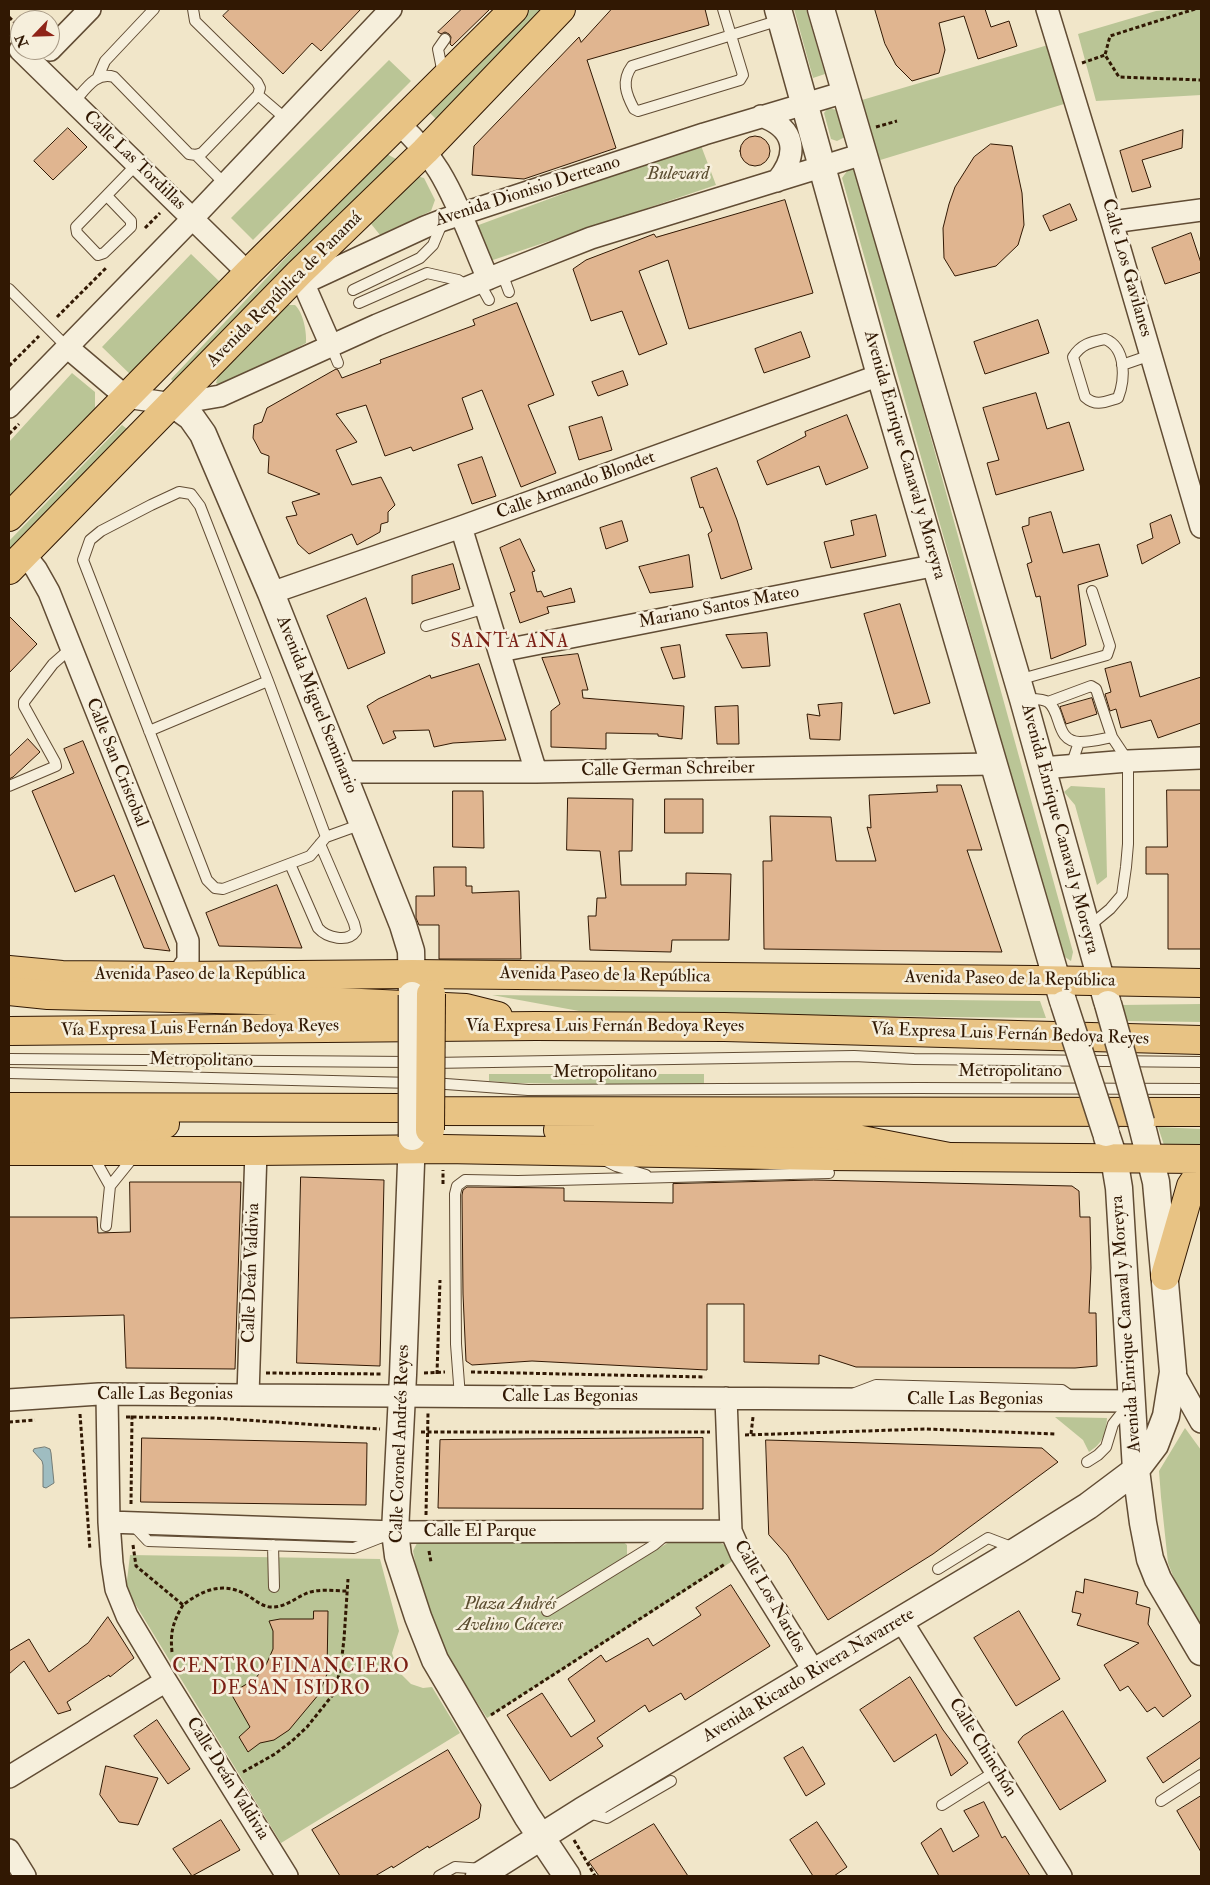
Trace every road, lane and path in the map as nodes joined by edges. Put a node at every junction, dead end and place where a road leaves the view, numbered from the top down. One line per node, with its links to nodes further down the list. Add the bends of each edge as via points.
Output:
1 (90, 9): 12 (street)
2 (154, 9): 17 (lane, via 105,61)
3 (193, 9): 20 (lane, via 195,21 257,82 260,88)
4 (391, 9): 24 (street)
5 (514, 9): 16 (main road)
6 (561, 9): 26 (main road, Avenida República de Panamá)
7 (723, 9): 13 (lane)
8 (821, 9): 19 (street, Avenida Enrique Canaval y Moreyra)
9 (1047, 9): 37 (street, Calle Los Gavilanes)
10 (1194, 9): 18 (path, via 1110,36 1104,55 1119,77)
11 (779, 14): 13 (lane); 22 (street, Avenida Enrique Canaval y Moreyra)
12 (60, 33)
13 (731, 35): 13 (lane, via 632,66 626,74 625,86 634,109 638,111 740,80 742,75)
14 (445, 39): 16 (lane, via 438,49)
15 (41, 60): 21 (street, Calle Las Tordillas)
16 (444, 79): 25 (main road)
17 (94, 80): 21 (lane); 28 (lane, via 107,75 114,77 189,154)
18 (1201, 80)
19 (845, 92): 22 (street, Avenida Dionisio Derteano); 27 (street, Avenida Enrique Canaval y Moreyra)
20 (258, 95): 24 (lane); 28 (lane, via 202,153)
21 (74, 102): 29 (street, Calle Las Tordillas)
22 (804, 104): 23 (street, Avenida Dionisio Derteano); 30 (street, Avenida Enrique Canaval y Moreyra)
23 (761, 116): 31 (street, via 785,130 791,143 791,157); 35 (street, Avenida Dionisio Derteano)
24 (286, 119): 32 (street)
25 (399, 124): 26 (street); 38 (main road)
26 (425, 151): 35 (street, via 450,191); 39 (main road, Avenida República de Panamá)
27 (863, 154): 30 (street); 66 (street, Avenida Enrique Canaval y Moreyra)
28 (196, 155): 32 (lane)
29 (137, 164): 33 (lane); 36 (street, Calle Las Tordillas)
30 (822, 167): 31 (street); 50 (street, Avenida Enrique Canaval y Moreyra)
31 (777, 181): 40 (street, via 590,238)
32 (225, 184): 36 (street)
33 (107, 196): 33 (lane, via 76,227 77,233 98,255 131,227 131,221)
34 (1201, 210): 37 (street)
35 (451, 217): 39 (street, Avenida Dionisio Derteano); 40 (street); 42 (lane, via 433,245 420,258)
36 (193, 218): 38 (street, Calle Las Tordillas); 45 (street)
37 (1112, 222): 47 (street, Calle Los Gavilanes)
38 (248, 273): 51 (main road)
39 (302, 278): 46 (street); 52 (main road, Avenida República de Panamá)
40 (489, 286): 43 (lane, via 427,273); 46 (street)
41 (9, 289): 44 (lane)
42 (353, 290)
43 (359, 303)
44 (47, 327): 45 (lane); 49 (path)
45 (67, 347): 51 (street); 53 (street)
46 (335, 354): 52 (street, via 220,396)
47 (1151, 355): 48 (lane); 55 (street, Calle Los Gavilanes)
48 (1122, 364): 48 (lane, via 1116,346 1105,339 1078,349 1073,357 1085,397 1090,402 1099,404 1118,398)
49 (9, 366)
50 (880, 375): 56 (street, Calle Armando Blondet); 58 (street, Avenida Enrique Canaval y Moreyra)
51 (126, 397): 52 (street, Avenida Miguel Seminario); 54 (main road)
52 (173, 404): 57 (main road, Avenida República de Panamá); 60 (street, Avenida Miguel Seminario, via 192,417 203,434)
53 (9, 406)
54 (9, 517)
55 (1201, 527)
56 (461, 528): 60 (street, Calle Armando Blondet); 61 (street)
57 (16, 562): 63 (street, Calle San Cristobal, via 36,569 49,592)
58 (937, 565): 64 (street, Mariano Santos Mateo); 72 (street, Avenida Enrique Canaval y Moreyra)
59 (1092, 591): 66 (lane, via 1110,646 1107,654)
60 (271, 593): 75 (street, Avenida Miguel Seminario)
61 (486, 608): 62 (lane); 64 (street)
62 (426, 626)
63 (70, 649): 77 (lane, via 53,664 24,702 56,766); 83 (street, Calle San Cristobal, via 188,941 188,961)
64 (500, 651): 76 (street)
65 (268, 681): 67 (lane); 67 (lane, via 200,506 191,494 179,492 101,531 90,540 83,560); 79 (lane)
66 (1030, 694): 68 (lane, via 1091,686 1096,689); 69 (lane, via 1055,711 1063,734); 74 (street, Avenida Enrique Canaval y Moreyra)
67 (149, 731): 80 (lane, via 207,880 214,888 223,889)
68 (1112, 737): 69 (lane); 71 (lane)
69 (1079, 742): 73 (lane)
70 (1201, 758): 71 (street)
71 (1128, 761): 73 (street); 81 (lane, via 1128,844 1122,895)
72 (993, 764): 76 (street, Calle German Schreiber); 87 (street, Avenida Enrique Canaval y Moreyra)
73 (1071, 766): 74 (street)
74 (1042, 768): 81 (street, Avenida Enrique Canaval y Moreyra)
75 (342, 772): 76 (street, Calle German Schreiber); 78 (street, Avenida Miguel Seminario)
76 (536, 772)
77 (9, 786)
78 (362, 824): 79 (lane); 85 (street, Avenida Miguel Seminario)
79 (323, 840): 80 (lane, via 310,856); 80 (lane, via 354,923 354,935 334,938 323,934)
80 (290, 864)
81 (1086, 929): 88 (street, Avenida Enrique Canaval y Moreyra)
82 (9, 970): 83 (main road, Avenida Paseo de la República, via 62,975)
83 (177, 976): 85 (main road, Avenida Paseo de la República)
84 (1201, 983): 88 (main road, Avenida Paseo de la República)
85 (426, 984): 87 (main road, Avenida Paseo de la República); 101 (main road, bridge)
86 (9, 991): 89 (main road, via 48,995 466,1008)
87 (1061, 992): 88 (main road, Avenida Paseo de la República); 108 (street, Avenida Enrique Canaval y Moreyra, bridge)
88 (1105, 993): 109 (street, Avenida Enrique Canaval y Moreyra, bridge)
89 (536, 1026): 90 (main road, Vía Expresa Luis Fernán Bedoya Reyes); 91 (main road, Vía Expresa Luis Fernán Bedoya Reyes, via 724,1027)
90 (9, 1031)
91 (1201, 1040)
92 (9, 1059): 93 (lane, Metropolitano, via 460,1063 854,1056)
93 (1201, 1062)
94 (9, 1073): 95 (lane, Metropolitano, via 454,1084 528,1090)
95 (1201, 1089)
96 (9, 1106): 97 (main road)
97 (245, 1108): 98 (main road); 100 (main road, via 208,1118 148,1126)
98 (403, 1108): 99 (main road, via 428,1111); 107 (main road, via 468,1128 831,1134)
99 (1201, 1112)
100 (9, 1129)
101 (424, 1141): 105 (main road); 106 (main road); 115 (path); 123 (street, Calle Coronel Andrés Reyes)
102 (9, 1150): 103 (main road)
103 (90, 1150): 104 (main road); 114 (lane)
104 (139, 1150): 105 (main road); 114 (lane)
105 (256, 1151): 122 (street, Calle Deán Valdivia)
106 (594, 1153): 107 (main road); 113 (lane, via 616,1166)
107 (949, 1157): 108 (main road)
108 (1114, 1158): 109 (main road); 128 (street, Avenida Enrique Canaval y Moreyra, via 1120,1198)
109 (1151, 1158): 110 (main road); 118 (street, Avenida Enrique Canaval y Moreyra)
110 (1201, 1159)
111 (1201, 1171): 118 (main road, via 1191,1186)
112 (829, 1173): 113 (lane)
113 (652, 1177): 125 (lane, via 465,1180 457,1186 454,1254)
114 (110, 1186): 116 (lane)
115 (443, 1188)
116 (106, 1226)
117 (440, 1275): 124 (path, via 437,1373)
118 (1165, 1276): 119 (street, Avenida Enrique Canaval y Moreyra)
119 (1173, 1372): 134 (street); 140 (street, Avenida Enrique Canaval y Moreyra, via 1161,1430)
120 (107, 1395): 121 (street, Calle Las Begonias); 127 (street, Calle Las Begonias); 130 (street, Calle Deán Valdivia)
121 (133, 1395): 122 (street, Calle Las Begonias); 131 (path)
122 (248, 1395): 123 (street, Calle Las Begonias)
123 (402, 1396): 124 (street, Calle Las Begonias); 135 (street, Calle Coronel Andrés Reyes)
124 (429, 1396): 125 (street, Calle Las Begonias); 136 (path)
125 (460, 1396): 126 (street, Calle Las Begonias)
126 (726, 1398): 128 (street, Calle Las Begonias); 138 (street, Calle Los Nardos)
127 (9, 1400)
128 (1132, 1401): 139 (lane, via 1113,1424 1106,1447); 140 (street, Avenida Enrique Canaval y Moreyra)
129 (71, 1416): 130 (path)
130 (107, 1417): 131 (path); 141 (street, Calle Deán Valdivia)
131 (132, 1417): 135 (path, via 214,1418); 142 (path)
132 (44, 1419): 133 (path)
133 (9, 1422)
134 (1201, 1422)
135 (401, 1430): 136 (path); 145 (street, Calle Coronel Andrés Reyes)
136 (427, 1432): 138 (path, via 709,1431); 146 (path)
137 (1056, 1434): 138 (path, via 925,1429 751,1434)
138 (728, 1438): 144 (street, Calle Los Nardos)
139 (1087, 1462)
140 (1136, 1470): 148 (street, Avenida Ricardo Rivera Navarrete, via 1088,1506); 158 (street, via 1150,1559)
141 (109, 1522): 142 (street, Calle El Parque); 161 (street, Calle Deán Valdivia, via 116,1589 127,1616)
142 (131, 1523): 145 (street, Calle El Parque); 147 (lane, via 148,1541); 155 (path, via 136,1566)
143 (670, 1531): 144 (street, Calle El Parque); 146 (street, Calle El Parque); 156 (lane, via 654,1545)
144 (731, 1531): 149 (street, Calle Los Nardos)
145 (395, 1532): 146 (street, Calle El Parque); 147 (lane, via 354,1548); 162 (street, Calle Coronel Andrés Reyes, via 398,1556 435,1660)
146 (426, 1532): 150 (path)
147 (273, 1545): 153 (lane)
148 (1018, 1550): 151 (lane, via 988,1538); 157 (street, Avenida Ricardo Rivera Navarrete)
149 (741, 1554): 160 (street, Calle Los Nardos); 162 (path)
150 (431, 1562)
151 (938, 1569)
152 (348, 1579): 154 (path)
153 (274, 1587)
154 (347, 1591): 155 (path, via 320,1590 280,1606 269,1607 243,1592 211,1589); 166 (path, via 343,1648 335,1692 292,1741)
155 (184, 1605): 159 (path, via 175,1619 171,1635)
156 (547, 1611)
157 (902, 1620): 160 (street, Avenida Ricardo Rivera Navarrete); 163 (street, Calle Chinchón)
158 (1201, 1652)
159 (175, 1658)
160 (815, 1673): 171 (street, Avenida Ricardo Rivera Navarrete)
161 (166, 1681): 165 (street); 166 (street, Calle Deán Valdivia)
162 (477, 1732): 168 (lane, via 475,1749); 172 (street, Calle Coronel Andrés Reyes)
163 (996, 1771): 170 (lane); 180 (street, Calle Chinchón)
164 (1201, 1775): 169 (lane)
165 (9, 1777)
166 (228, 1780): 176 (street, Calle Deán Valdivia)
167 (670, 1781): 171 (lane, via 607,1818)
168 (505, 1798)
169 (1161, 1801)
170 (942, 1805)
171 (574, 1817): 172 (street, Avenida Ricardo Rivera Navarrete); 179 (path)
172 (541, 1838): 174 (street, Avenida Ricardo Rivera Navarrete); 178 (street, Calle Coronel Andrés Reyes)
173 (9, 1850): 175 (street)
174 (484, 1873): 177 (lane, via 455,1867)
175 (26, 1876)
176 (287, 1876)
177 (439, 1876)
178 (567, 1876)
179 (595, 1876)
180 (1062, 1876)

